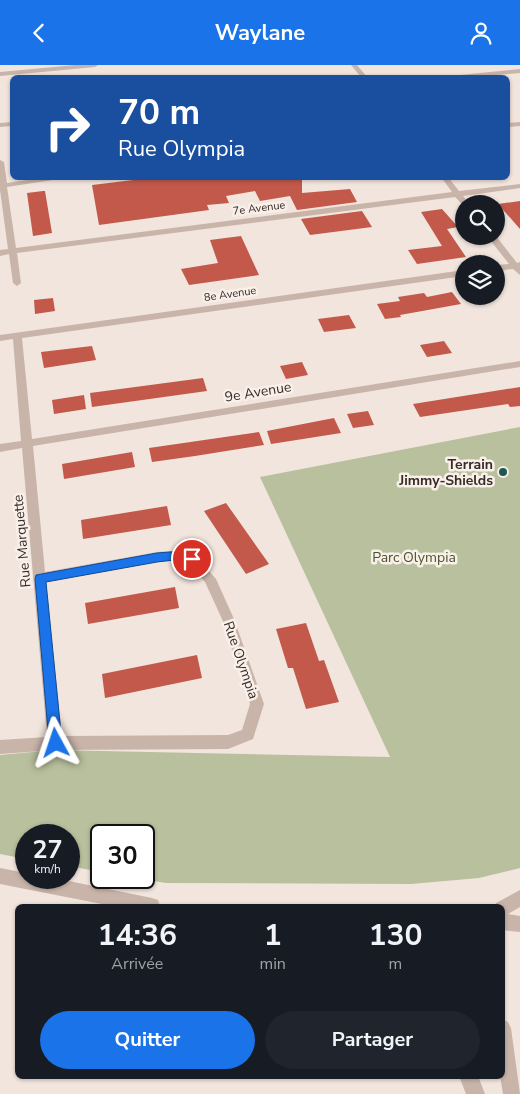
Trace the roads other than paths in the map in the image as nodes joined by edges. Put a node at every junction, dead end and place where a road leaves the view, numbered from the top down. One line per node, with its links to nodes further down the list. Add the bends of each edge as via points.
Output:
1 (96, 65): 4 (street)
2 (354, 65): 5 (street)
3 (520, 71): 6 (street)
4 (0, 74)
5 (362, 75)
6 (480, 75)
7 (0, 162): 10 (street)
8 (47, 180): 10 (street)
9 (446, 180): 12 (street)
10 (2, 186): 14 (street)
11 (520, 186): 12 (street, 7e Avenue)
12 (457, 194): 14 (street, 7e Avenue)
13 (499, 245): 17 (street)
14 (13, 251): 15 (street, 7e Avenue); 19 (street)
15 (0, 253)
16 (505, 268): 17 (street)
17 (518, 268)
18 (455, 274): 20 (street, 8e Avenue)
19 (17, 283)
20 (17, 335): 21 (street, 8e Avenue); 23 (street, Rue Marquette)
21 (0, 338)
22 (520, 364): 23 (street, 9e Avenue)
23 (27, 443): 24 (street, 9e Avenue); 25 (street, Rue Marquette)
24 (0, 448)
25 (40, 579): 26 (street, Rue Marquette); 26 (street, Rue Olympia, via 157,557 184,555 192,559 210,579 258,704 248,734 228,742)
26 (56, 743): 27 (street, Rue Olympia)
27 (0, 747)
28 (0, 876): 30 (street)
29 (520, 897): 31 (street)
30 (142, 904)
31 (505, 907)
32 (505, 922): 33 (street)
33 (520, 924)
34 (505, 1048): 37 (street)
35 (469, 1079): 36 (street)
36 (476, 1094)
37 (512, 1094)

